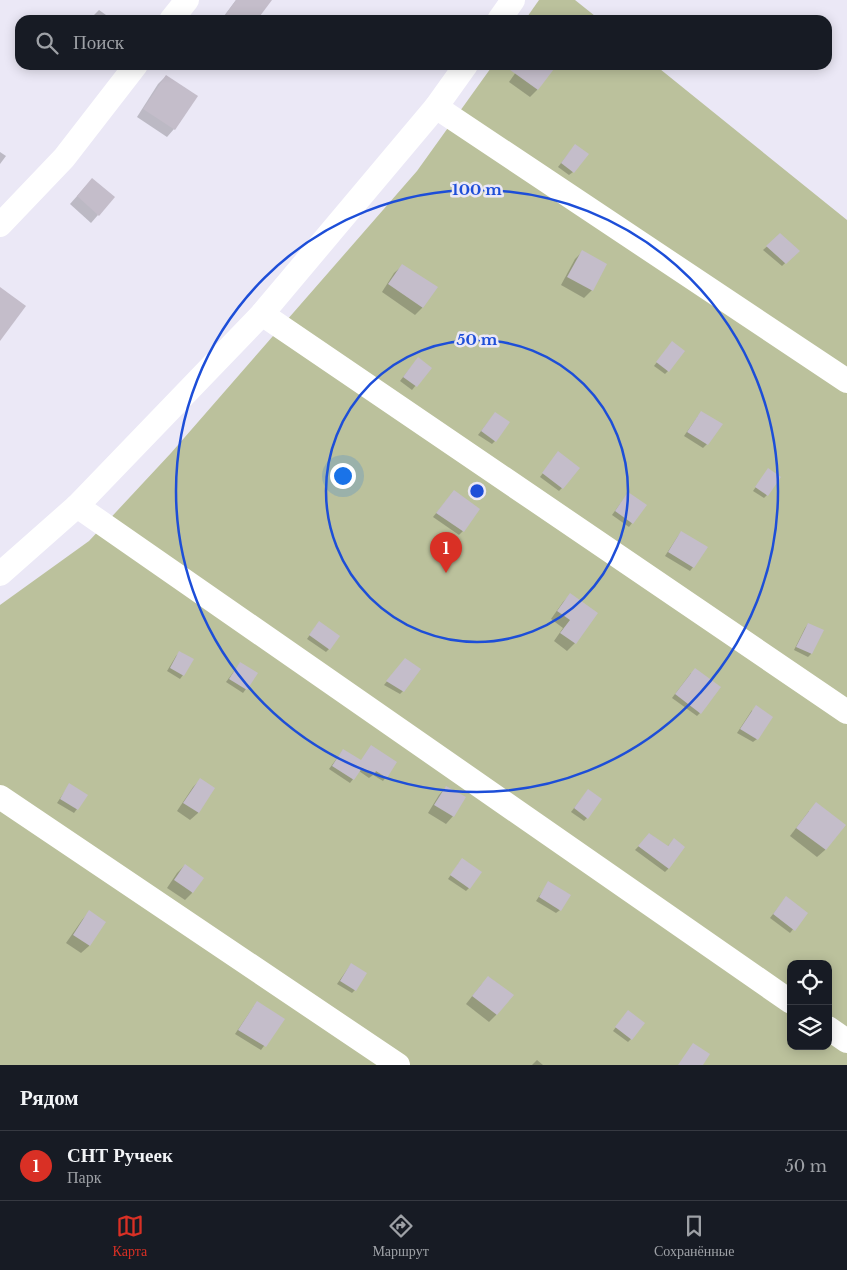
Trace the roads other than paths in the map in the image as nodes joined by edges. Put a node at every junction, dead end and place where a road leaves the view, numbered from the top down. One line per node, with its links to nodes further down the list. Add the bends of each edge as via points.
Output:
1 (187, 0): 3 (street)
2 (514, 0): 4 (street)
3 (175, 15)
4 (503, 15)
5 (132, 70): 8 (street, via 64,158)
6 (462, 70): 7 (street)
7 (436, 107): 9 (street); 10 (street)
8 (0, 225)
9 (262, 314): 11 (street); 13 (street)
10 (847, 381)
11 (77, 506): 12 (street); 15 (street)
12 (0, 574)
13 (847, 712)
14 (0, 797): 18 (street)
15 (787, 999)
16 (832, 1031): 17 (street)
17 (847, 1042)
18 (398, 1065)

